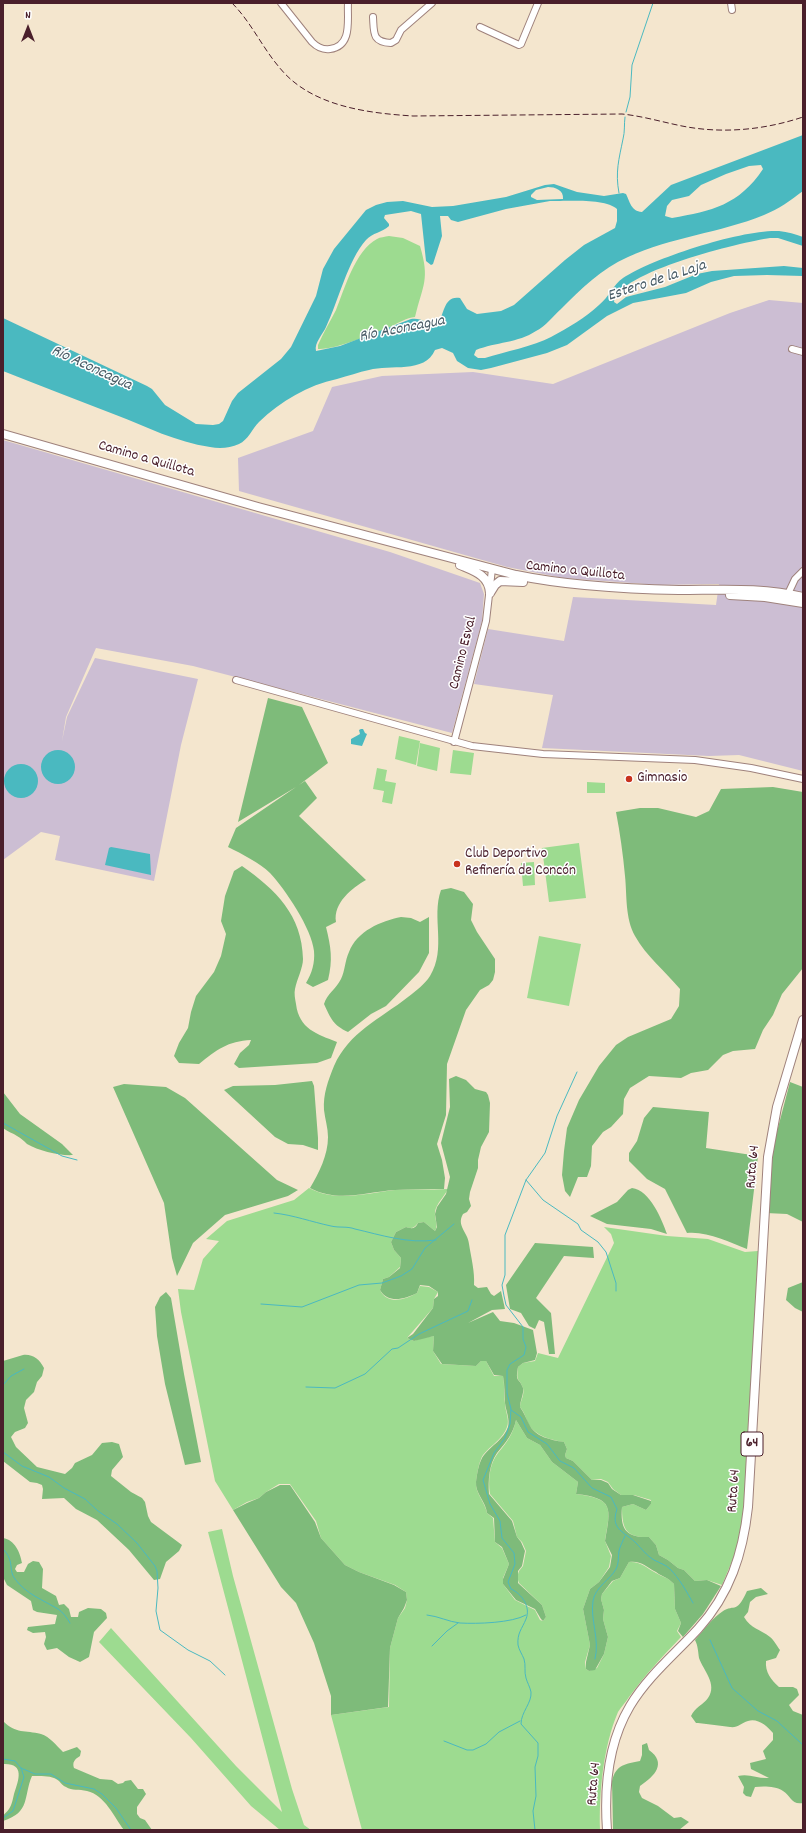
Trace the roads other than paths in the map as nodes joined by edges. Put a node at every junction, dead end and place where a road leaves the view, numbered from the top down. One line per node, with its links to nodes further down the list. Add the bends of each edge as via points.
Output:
1 (281, 3): 2 (street, via 312,42 326,49 336,47 345,39)
2 (348, 3)
3 (432, 3): 5 (street, via 401,30 396,40 391,43 375,37)
4 (538, 3): 6 (street, via 521,44 518,45)
5 (373, 17)
6 (480, 27)
7 (792, 349): 8 (street)
8 (803, 352)
9 (3, 434): 10 (main road, Camino a Quillota)
10 (281, 513): 11 (main road, Camino a Quillota); 12 (main road, Camino a Quillota)
11 (460, 565): 12 (main road, Camino a Quillota); 15 (main road, via 482,576 488,583)
12 (492, 571): 14 (main road, Camino a Quillota); 15 (street, Camino Esval); 16 (main road, Camino a Quillota, via 533,579 582,584 669,590 755,590)
13 (803, 571): 16 (street, via 795,579)
14 (523, 582): 15 (main road, via 500,581 494,585); 16 (main road, Camino a Quillota, via 590,590)
15 (490, 593): 20 (street, Camino Esval, via 486,621)
16 (787, 596): 17 (main road, Camino a Quillota); 18 (main road, Camino a Quillota)
17 (803, 597)
18 (803, 603)
19 (236, 680): 20 (street)
20 (454, 742): 21 (street, via 505,751 543,754 695,760)
21 (803, 779)
22 (803, 1020): 23 (main road, Ruta 64 / 64, via 777,1107 768,1156 748,1507 742,1546 733,1575 713,1610 698,1629 654,1673 630,1706 615,1742 609,1767)
23 (607, 1830)

